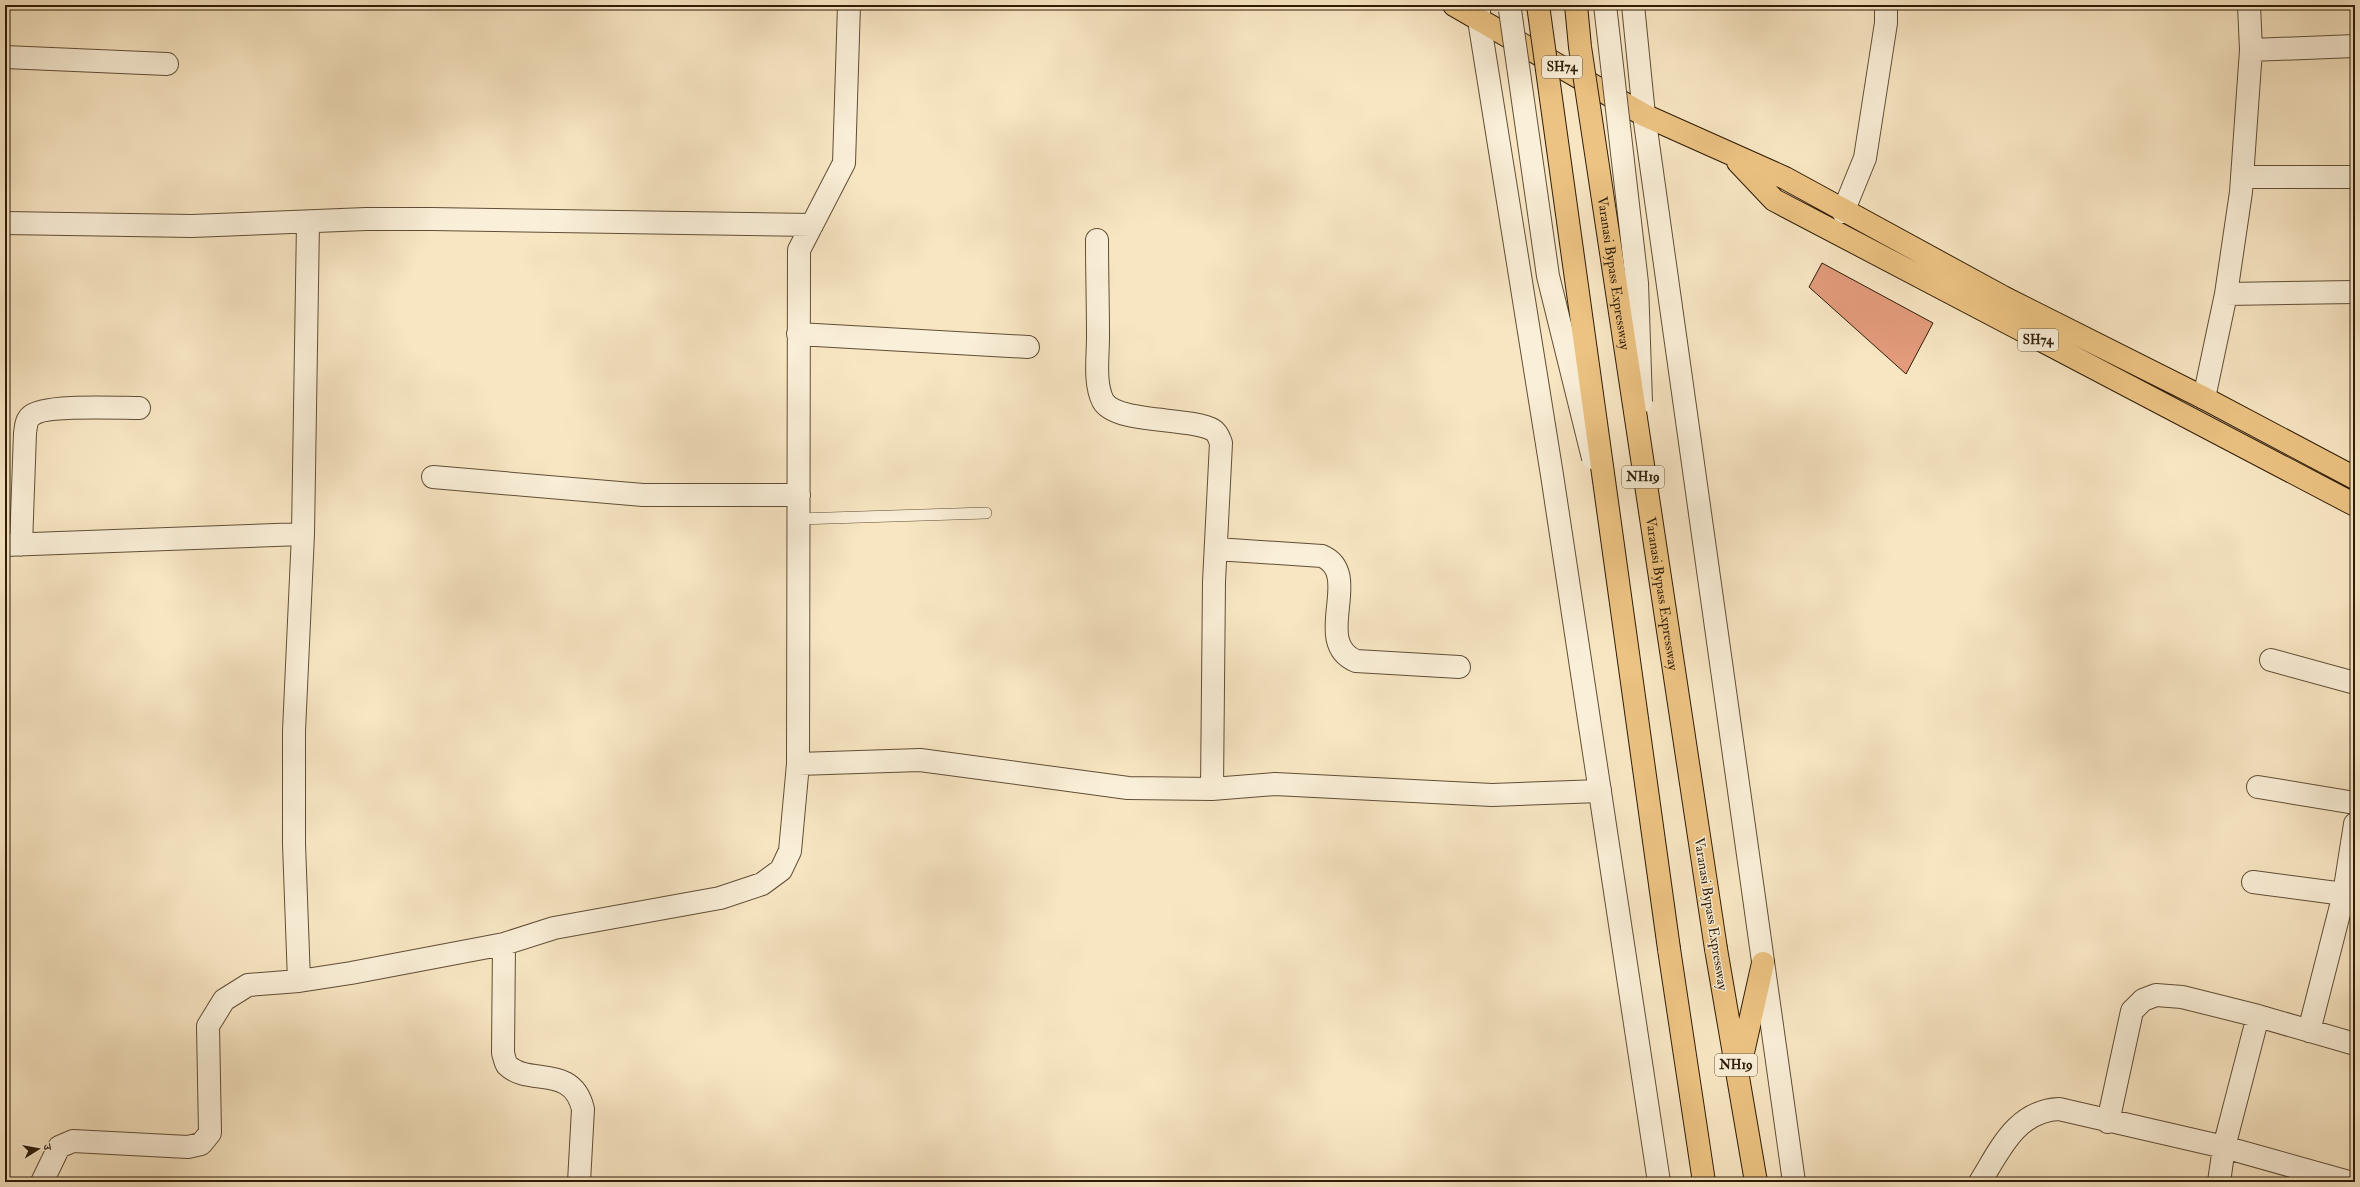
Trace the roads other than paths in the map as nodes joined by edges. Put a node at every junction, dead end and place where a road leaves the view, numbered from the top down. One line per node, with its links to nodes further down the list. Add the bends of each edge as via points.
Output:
1 (849, 5): 22 (street, via 844,163)
2 (1454, 5): 10 (main road, SH74)
3 (1538, 5): 37 (main road, NH19, bridge)
4 (1576, 5): 30 (main road, Varanasi Bypass Expressway / NH19, bridge)
5 (1605, 5): 30 (street, bridge, via 1637,284)
6 (1632, 5): 15 (street)
7 (1886, 5): 19 (street, via 1886,23 1865,158)
8 (2249, 5): 12 (street)
9 (1509, 8): 37 (street, bridge, via 1548,276)
10 (1479, 12): 15 (main road, SH74); 47 (street)
11 (2355, 46): 12 (street)
12 (2250, 50): 17 (street)
13 (5, 57): 14 (street)
14 (167, 64)
15 (1644, 115): 16 (main road, SH74); 53 (street)
16 (1733, 157): 19 (main road, SH74, via 1784,178); 34 (main road, SH74, via 1774,200)
17 (2242, 177): 18 (street); 25 (street)
18 (2355, 177)
19 (1843, 212): 28 (main road, SH74, via 2003,297)
20 (308, 222): 21 (street, via 192,226); 22 (street, via 431,219); 38 (street)
21 (5, 223)
22 (812, 225): 26 (street, via 799,250)
23 (1097, 240): 40 (street, via 1098,376 1104,402 1111,409 1204,427 1218,435 1221,443 1221,468)
24 (2355, 292): 25 (street)
25 (2226, 294): 28 (street)
26 (798, 334): 27 (street); 33 (street)
27 (1028, 347)
28 (2204, 398): 32 (main road, SH74)
29 (139, 408): 39 (street, via 49,409 32,415 27,420)
30 (1643, 477): 58 (main road, Varanasi Bypass Expressway / NH19, bridge)
31 (433, 478): 33 (street, via 643,495)
32 (2355, 478)
33 (798, 495): 36 (street)
34 (2355, 505)
35 (986, 513): 36 (lane)
36 (798, 519): 44 (street)
37 (1611, 530): 64 (main road, NH19, bridge)
38 (303, 534): 39 (street); 54 (street, via 294,731 294,844)
39 (13, 545)
40 (1216, 549): 42 (street, via 1322,556 1335,564 1339,575 1338,645 1345,657 1356,661); 46 (street)
41 (2271, 660): 43 (street)
42 (1459, 667)
43 (2355, 683)
44 (798, 764): 46 (street, via 920,760 1128,788); 52 (street, via 790,851 782,870 762,884 720,898 554,928)
45 (2258, 787): 48 (street)
46 (1212, 789): 47 (street, via 1275,784 1492,795)
47 (1600, 791): 63 (street)
48 (2355, 803)
49 (2355, 824): 51 (street)
50 (2252, 882): 51 (street)
51 (2350, 895): 56 (street)
52 (504, 944): 54 (street); 62 (street, via 503,1053 507,1064 520,1072 563,1082 574,1089 581,1099 583,1109)
53 (1763, 963): 58 (main road); 66 (street)
54 (299, 982): 61 (street, via 248,985 224,1000 220,1006 208,1026 210,1133 201,1144 188,1147 73,1141 59,1146)
55 (2258, 1016): 56 (street); 59 (street, via 2182,997 2156,995 2143,1000 2132,1011); 60 (street)
56 (2309, 1031): 57 (street)
57 (2355, 1044)
58 (1738, 1076): 65 (main road, Varanasi Bypass Expressway / NH19)
59 (2108, 1122): 60 (street); 67 (street, via 2059,1109 2036,1113 2021,1122 2010,1134)
60 (2224, 1147): 68 (street); 69 (street)
61 (42, 1182)
62 (579, 1182)
63 (1659, 1182)
64 (1704, 1182)
65 (1756, 1182)
66 (1794, 1182)
67 (1980, 1182)
68 (2219, 1182)
69 (2349, 1182)

